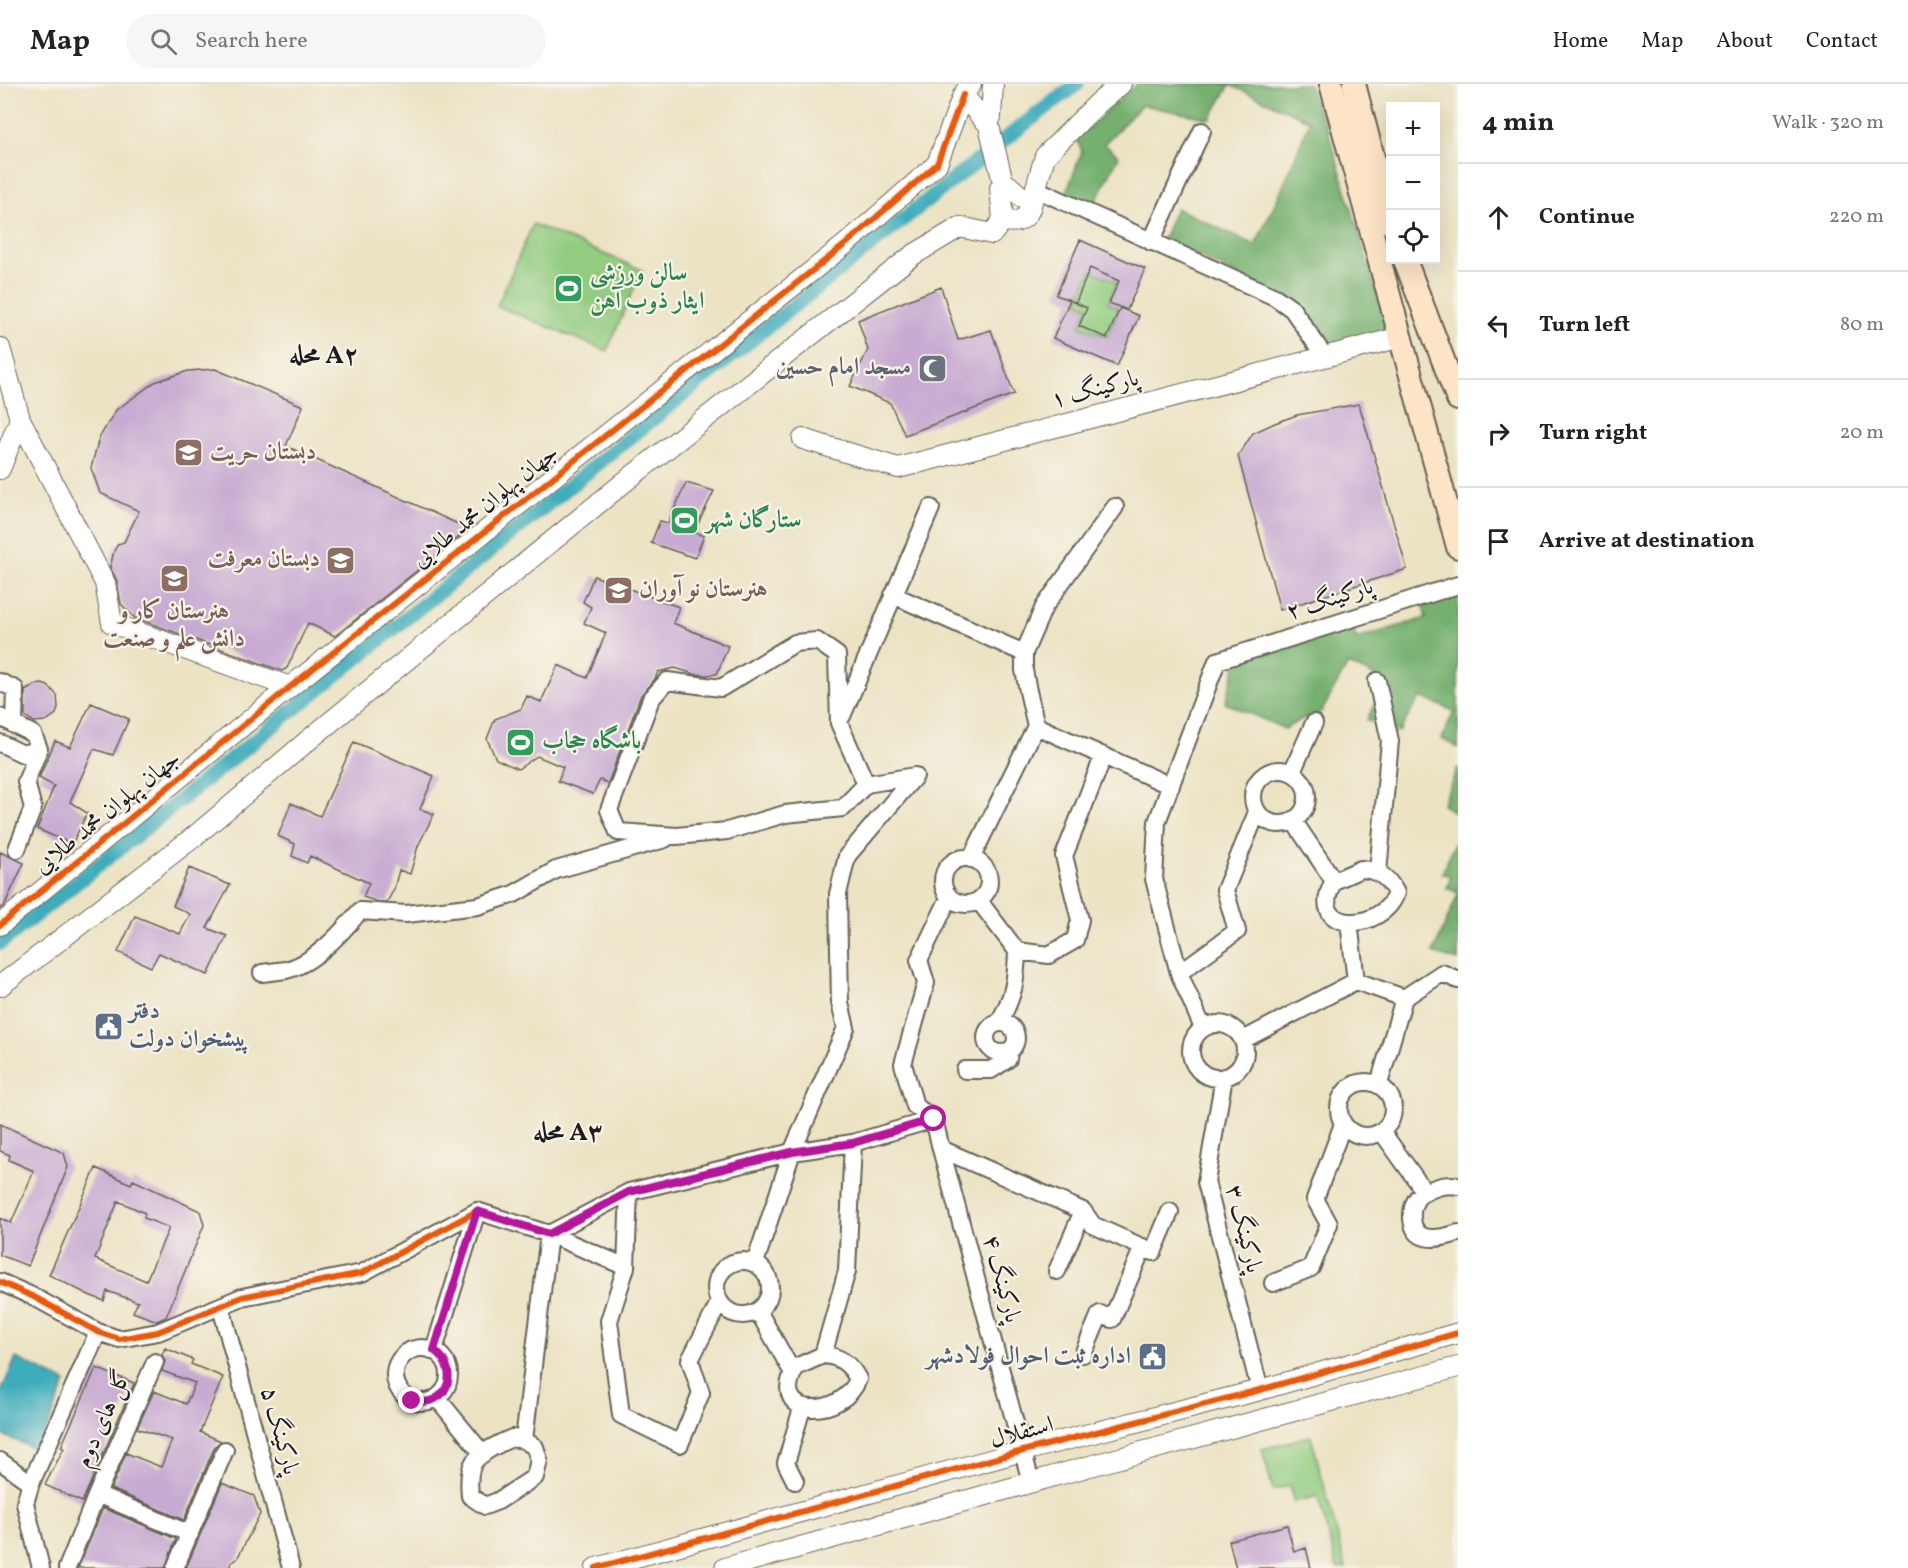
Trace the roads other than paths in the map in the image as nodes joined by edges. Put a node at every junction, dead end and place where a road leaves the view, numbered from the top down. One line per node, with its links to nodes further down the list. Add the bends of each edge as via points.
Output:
1 (994, 84): 6 (street, via 991,117)
2 (1121, 84): 9 (street, via 1045,156)
3 (1331, 84): 14 (main road)
4 (1354, 84): 10 (main road)
5 (967, 90): 6 (street, via 983,119); 30 (street, جهان پهلوان محمد طلایی, via 937,164 928,172 847,243)
6 (987, 118): 8 (street)
7 (1202, 131): 12 (street)
8 (1004, 186): 9 (street); 11 (street, via 1000,188)
9 (1034, 197): 11 (street, via 1022,220); 12 (street)
10 (1387, 210)
11 (1003, 220): 57 (street, via 992,234 960,227 913,255 622,484 195,836)
12 (1151, 242): 16 (street, via 1275,297 1292,309)
13 (1407, 264): 18 (main road)
14 (1401, 337): 16 (street, پارکینگ ۱); 24 (main road)
15 (0, 348): 17 (street)
16 (1325, 357): 20 (street, پارکینگ ۱, via 898,468)
17 (6, 394): 19 (street)
18 (1458, 399)
19 (20, 419): 21 (street); 30 (street, via 105,583 111,623)
20 (803, 439)
21 (0, 469)
22 (1115, 507): 27 (street, via 1044,607)
23 (931, 508): 26 (street)
24 (1458, 547)
25 (1458, 585): 40 (street, پارکینگ ۲, via 1217,661)
26 (893, 595): 27 (street); 32 (street)
27 (1024, 654): 34 (street)
28 (1377, 681): 46 (street, via 1390,741)
29 (0, 682): 31 (street, via 15,689)
30 (290, 687): 51 (street, جهان پهلوان محمد طلایی)
31 (7, 721): 36 (street, via 33,734)
32 (839, 723): 39 (street); 43 (street, via 837,655 817,641 795,643 721,687 667,681 651,699 609,810 618,832)
33 (1314, 723): 38 (street)
34 (1036, 726): 37 (street); 45 (street)
35 (0, 743): 36 (street, via 23,754)
36 (39, 749): 44 (street, via 26,782 33,808)
37 (1103, 757): 40 (street); 52 (street, via 1064,856 1080,920 1075,940 1049,955)
38 (1292, 772): 41 (street, via 1275,770 1259,778 1252,794); 42 (street, via 1305,785 1307,794 1303,811)
39 (866, 784): 43 (street, via 843,808 785,813 727,831); 71 (street, via 915,776 847,856 838,894 840,1004 846,1028)
40 (1171, 786): 54 (street, via 1157,822 1154,879)
41 (1257, 812): 42 (street, via 1271,823); 54 (street, via 1225,890 1237,931)
42 (1293, 820): 47 (street)
43 (677, 836): 53 (street, via 556,870 514,894 478,906 406,914 360,911 317,954 288,969)
44 (17, 849)
45 (971, 859): 48 (street, via 957,860 946,870 942,884); 49 (street, via 984,867 989,880)
46 (1378, 873): 47 (street, via 1361,869); 50 (street, via 1392,886 1394,900 1389,908 1370,919)
47 (1334, 881): 50 (street, via 1328,893 1328,909 1340,922)
48 (949, 898): 49 (street, via 964,905); 66 (street, via 919,960 926,983 903,1064 915,1106)
49 (979, 901): 52 (street)
50 (1348, 922): 56 (street)
51 (0, 925)
52 (1017, 951): 59 (street, via 1016,981)
53 (262, 973)
54 (1179, 973): 60 (street)
55 (1458, 980): 58 (street, via 1443,973)
56 (1356, 981): 58 (street); 61 (street)
57 (0, 986)
58 (1404, 998): 65 (street)
59 (999, 1022): 62 (street, via 1009,1025 1015,1033 1015,1043); 62 (street, via 990,1026 985,1040 994,1052)
60 (1203, 1028): 61 (street, via 1221,1023 1238,1032); 64 (street, via 1192,1042 1191,1058 1200,1072)
61 (1243, 1040): 64 (street, via 1240,1067)
62 (1009, 1051): 63 (street, via 1008,1059 991,1070)
63 (965, 1070)
64 (1224, 1077): 97 (street, پارکینگ ۳, via 1206,1182)
65 (1378, 1084): 67 (street, via 1360,1082 1344,1093 1339,1108); 68 (street, via 1392,1098 1394,1107 1389,1125)
66 (934, 1119): 69 (street); 70 (street, پارکینگ ۴)
67 (1343, 1124): 68 (street, via 1364,1136); 85 (street, via 1315,1199 1329,1224 1311,1268)
68 (1382, 1132): 74 (street)
69 (853, 1143): 71 (street); 93 (street, via 847,1271)
70 (941, 1149): 75 (street); 102 (street, پارکینگ ۴)
71 (792, 1152): 73 (street); 81 (street)
72 (1458, 1186): 74 (street, via 1446,1184)
73 (629, 1192): 79 (street); 82 (street)
74 (1425, 1192): 78 (street, via 1413,1208 1413,1225 1419,1234 1434,1238)
75 (1083, 1210): 80 (street, via 1093,1225); 83 (street)
76 (477, 1211): 79 (street); 87 (street, via 362,1273 242,1297); 91 (street)
77 (1170, 1212): 80 (street, via 1153,1252)
78 (1458, 1233)
79 (549, 1234): 82 (street); 100 (street)
80 (1143, 1247): 92 (street, via 1112,1319 1100,1314)
81 (755, 1263): 86 (street, via 736,1261 721,1272 715,1287); 88 (street, via 763,1269 770,1286 769,1296)
82 (626, 1267): 86 (street, via 609,1322 621,1415 680,1444 701,1393 690,1360)
83 (1057, 1271)
84 (0, 1282): 89 (street)
85 (1273, 1283)
86 (720, 1303): 88 (street, via 740,1316)
87 (220, 1307): 89 (street, via 158,1332 119,1339); 113 (street, پارکینگ ۵)
88 (758, 1311): 96 (street)
89 (98, 1332): 107 (street)
90 (1458, 1333): 97 (street, استقلال)
91 (434, 1350): 98 (street, via 442,1356 449,1373 448,1383); 98 (street, via 409,1351 397,1364 395,1382 404,1396 421,1403)
92 (1083, 1354)
93 (823, 1355): 96 (street, via 801,1363); 99 (street, via 841,1359 858,1379 850,1394 832,1405)
94 (155, 1362): 108 (street, گل های دوم)
95 (1458, 1367): 106 (street, استقلال)
96 (793, 1373): 99 (street, via 790,1396)
97 (1260, 1390): 102 (street, استقلال)
98 (437, 1398): 103 (street)
99 (802, 1408): 105 (street, via 786,1463)
100 (524, 1440): 103 (street, via 512,1438); 103 (street, via 535,1447 539,1460 535,1477 498,1502 485,1506 470,1496 469,1483 474,1462)
101 (225, 1450): 109 (street)
102 (1023, 1451): 106 (street, پارکینگ ۴); 114 (street, استقلال)
103 (483, 1454)
104 (0, 1461): 107 (street)
105 (795, 1481)
106 (1031, 1482): 115 (street, استقلال)
107 (31, 1483): 110 (street, via 25,1503)
108 (97, 1494): 109 (street); 111 (street, گل های دوم)
109 (190, 1534): 112 (street)
110 (41, 1568)
111 (67, 1568)
112 (175, 1568)
113 (291, 1568)
114 (596, 1568)
115 (725, 1568)

